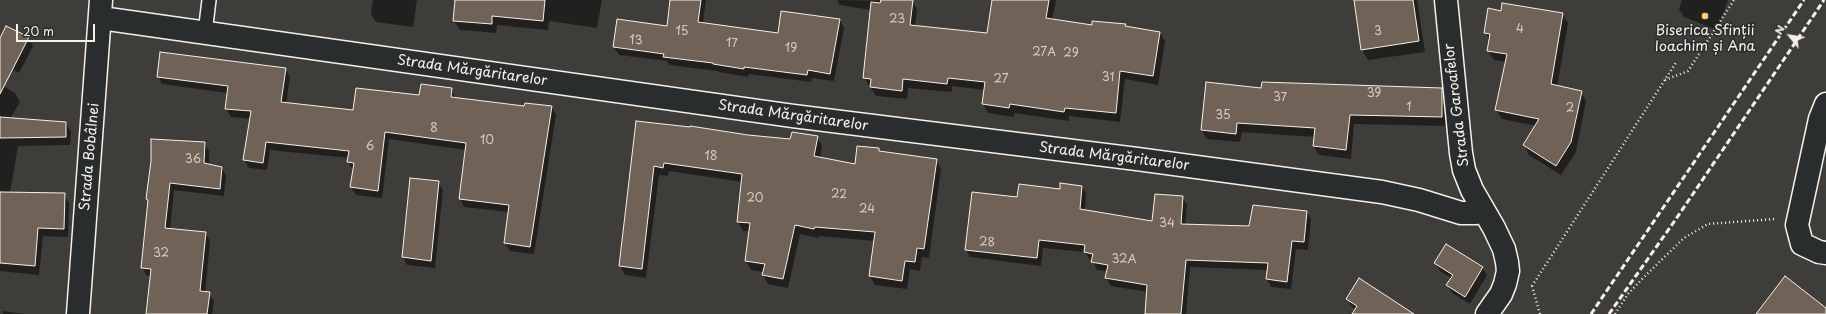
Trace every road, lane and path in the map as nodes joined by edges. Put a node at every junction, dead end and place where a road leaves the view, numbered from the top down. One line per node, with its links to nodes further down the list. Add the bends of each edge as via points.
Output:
1 (209, 0): 5 (lane)
2 (1446, 0): 9 (street, Strada Garoafelor, via 1461,153 1464,170)
3 (1734, 0): 7 (path, via 1688,71)
4 (101, 9): 5 (street, Strada Mărgăritarelor); 13 (street, Strada Bobâlnei)
5 (205, 33): 9 (street, Strada Mărgăritarelor, via 793,116 1382,192 1461,213 1476,213)
6 (1677, 61): 7 (path)
7 (1664, 80): 12 (path)
8 (1824, 114): 10 (street)
9 (1483, 210): 14 (street, Strada Garoafelor, via 1504,249 1508,271 1501,294)
10 (1798, 218): 11 (street, via 1797,225 1802,244); 15 (path, via 1708,224 1684,238 1628,294)
11 (1826, 253)
12 (1532, 286)
13 (78, 314)
14 (1487, 314)
15 (1615, 314)

